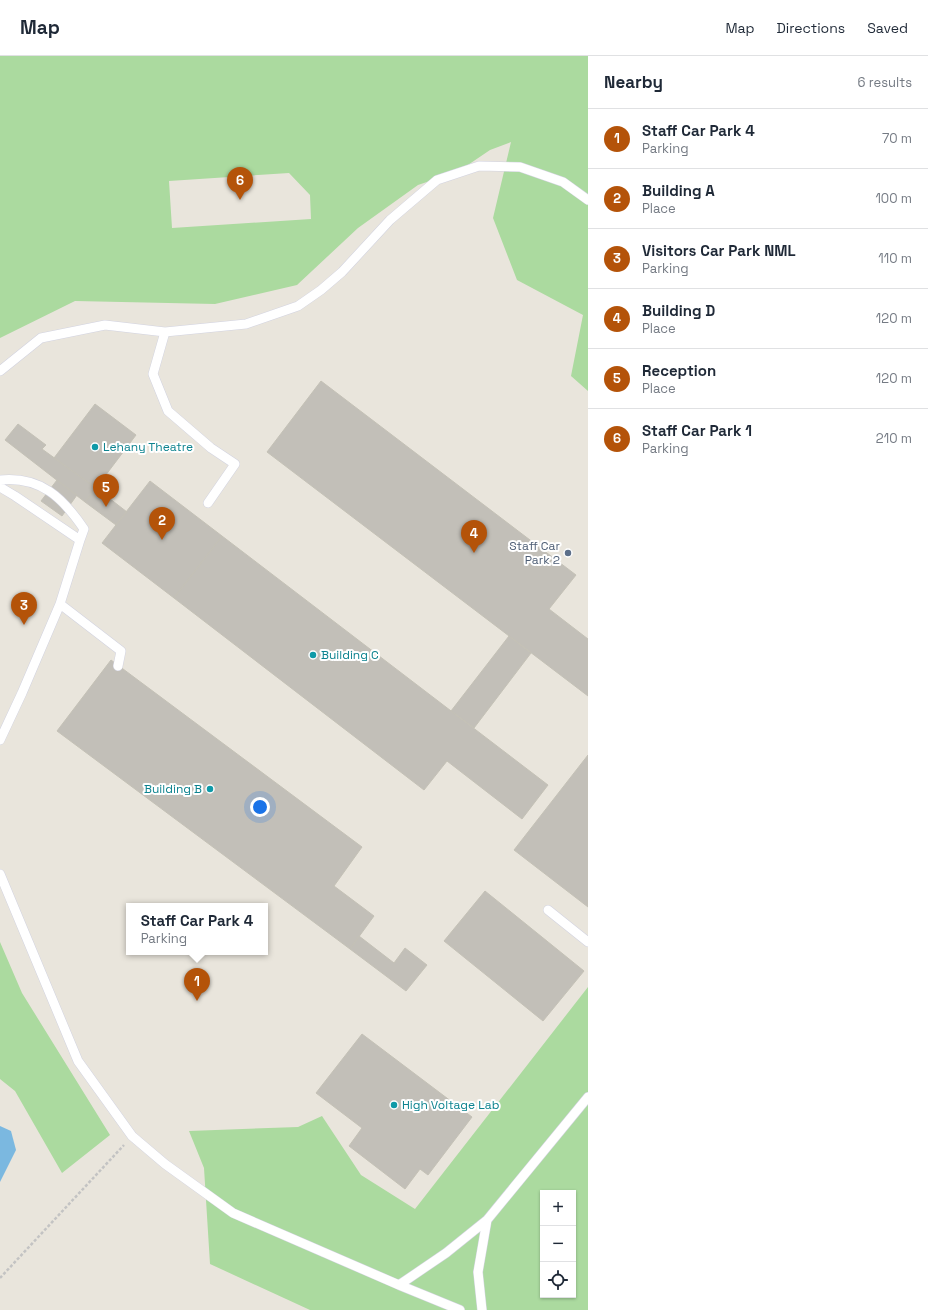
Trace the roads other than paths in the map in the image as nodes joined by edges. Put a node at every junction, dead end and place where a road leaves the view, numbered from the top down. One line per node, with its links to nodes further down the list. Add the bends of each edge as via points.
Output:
1 (588, 200): 2 (lane, via 563,182 520,167 479,166 437,180 390,220 342,272 298,306 246,324)
2 (165, 332): 3 (lane, via 105,325 41,338); 6 (lane, via 152,374 168,411 211,448 235,464)
3 (0, 371)
4 (0, 480): 7 (lane, via 13,479 38,484 48,490 72,511 84,529)
5 (0, 487): 7 (lane)
6 (208, 503)
7 (80, 540): 8 (lane)
8 (60, 604): 9 (lane, via 121,651); 10 (lane)
9 (118, 666)
10 (0, 740)
11 (0, 874): 16 (lane, via 78,1061 132,1136 165,1164 233,1213)
12 (548, 910): 13 (lane)
13 (588, 942)
14 (588, 1097): 15 (lane)
15 (487, 1220): 16 (lane, via 446,1253); 18 (lane, via 478,1272)
16 (399, 1285): 17 (lane)
17 (460, 1310)
18 (482, 1310)

